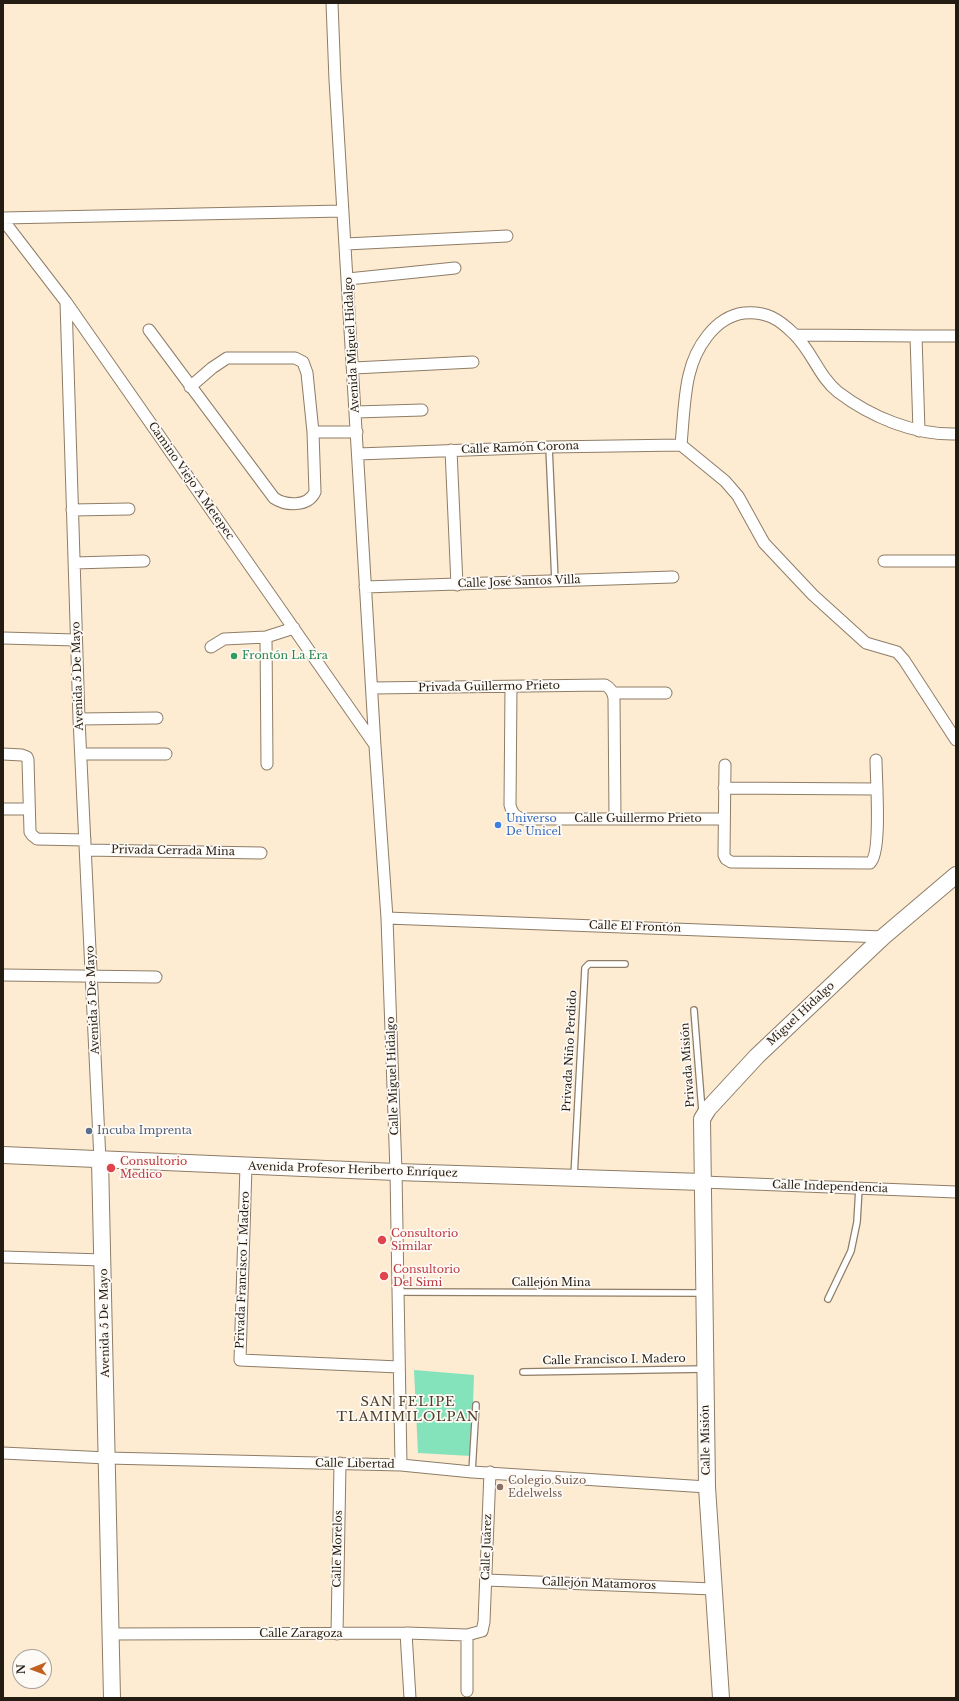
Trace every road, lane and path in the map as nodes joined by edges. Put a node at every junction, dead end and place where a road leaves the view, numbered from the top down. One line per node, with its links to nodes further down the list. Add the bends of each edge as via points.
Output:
1 (332, 3): 2 (street, Avenida Miguel Hidalgo)
2 (343, 211): 3 (street); 5 (street, Avenida Miguel Hidalgo)
3 (3, 219): 8 (street, Camino Viejo A Metepec)
4 (507, 236): 5 (street)
5 (346, 244): 7 (street, Avenida Miguel Hidalgo)
6 (455, 268): 7 (street)
7 (348, 279): 14 (street, Avenida Miguel Hidalgo)
8 (66, 302): 27 (street, Avenida 5 De Mayo); 36 (street, Camino Viejo A Metepec)
9 (149, 330): 15 (street)
10 (795, 335): 11 (street); 18 (street, via 831,386 860,407); 22 (street, via 767,314 753,312 736,314 705,337 688,376)
11 (916, 336): 12 (street); 18 (street)
12 (956, 336)
13 (473, 362): 14 (street)
14 (354, 368): 17 (street, Avenida Miguel Hidalgo)
15 (190, 387): 19 (street, via 227,358 299,359 307,373); 19 (street, via 268,491 281,502 304,502 315,492)
16 (422, 410): 17 (street)
17 (356, 412): 20 (street, Avenida Miguel Hidalgo)
18 (919, 431): 21 (street)
19 (313, 432): 20 (street)
20 (357, 432): 25 (street, Avenida Miguel Hidalgo)
21 (956, 434)
22 (681, 445): 23 (street, Calle Ramón Corona); 47 (street, via 725,481 738,496 764,543 813,595 866,643 897,652)
23 (549, 447): 24 (street, Calle Ramón Corona); 33 (lane)
24 (451, 450): 25 (street, Calle Ramón Corona); 34 (street)
25 (358, 454): 35 (street, Avenida Miguel Hidalgo)
26 (129, 509): 27 (street)
27 (72, 510): 31 (street, Avenida 5 De Mayo)
28 (144, 561): 31 (street)
29 (956, 561): 30 (street)
30 (884, 562)
31 (74, 563): 39 (street, Avenida 5 De Mayo)
32 (673, 577): 33 (street, Calle José Santos Villa)
33 (555, 581): 34 (street, Calle José Santos Villa)
34 (458, 584): 35 (street, Calle José Santos Villa)
35 (366, 587): 41 (street, Avenida Miguel Hidalgo)
36 (294, 628): 37 (street); 48 (street, Camino Viejo A Metepec)
37 (266, 637): 40 (street, via 224,639); 53 (street)
38 (3, 638): 39 (street)
39 (76, 640): 46 (street, Avenida 5 De Mayo)
40 (211, 647)
41 (372, 688): 42 (street, Privada Guillermo Prieto); 48 (street, Calle Miguel Hidalgo)
42 (511, 688): 43 (street, Privada Guillermo Prieto); 59 (street, Calle Guillermo Prieto, via 512,812 523,819)
43 (609, 689): 44 (street, Privada Guillermo Prieto); 59 (street)
44 (666, 693)
45 (157, 718): 46 (street)
46 (79, 719): 50 (street, Avenida 5 De Mayo)
47 (956, 740)
48 (375, 746): 64 (street, Calle Miguel Hidalgo)
49 (3, 754): 58 (street, via 22,754 27,757)
50 (81, 754): 51 (street); 61 (street, Avenida 5 De Mayo)
51 (166, 754)
52 (876, 760): 56 (street)
53 (267, 764)
54 (725, 765): 55 (street)
55 (724, 788): 56 (street); 60 (street)
56 (876, 789): 60 (street, via 877,842 874,859 870,863 731,862 724,855)
57 (3, 809): 58 (street)
58 (29, 809): 61 (street, Privada Cerrada Mina, via 30,832 34,838)
59 (615, 818): 60 (street, Calle Guillermo Prieto)
60 (724, 819)
61 (85, 845): 62 (street, Privada Cerrada Mina); 68 (street, Avenida 5 De Mayo)
62 (261, 852)
63 (956, 875): 65 (main road, Miguel Hidalgo)
64 (388, 918): 65 (street, Calle El Frontón); 75 (street, Calle Miguel Hidalgo)
65 (883, 937): 71 (main road, Miguel Hidalgo, via 757,1056 708,1109)
66 (625, 964): 76 (lane, Privada Niño Perdido, via 589,964 585,968)
67 (3, 975): 68 (street)
68 (92, 976): 69 (street); 73 (street, Avenida 5 De Mayo)
69 (156, 977)
70 (694, 1010): 71 (lane, Privada Misión)
71 (702, 1119): 77 (main road)
72 (3, 1155): 73 (main road, Avenida Profesor Heriberto Enríquez)
73 (100, 1160): 74 (main road, Avenida Profesor Heriberto Enríquez); 81 (main road, Avenida 5 De Mayo)
74 (246, 1166): 75 (main road, Avenida Profesor Heriberto Enríquez); 85 (street, Privada Francisco I. Madero, via 240,1360)
75 (396, 1172): 76 (main road, Avenida Profesor Heriberto Enríquez); 82 (street, Calle Miguel Hidalgo)
76 (574, 1177): 77 (main road, Avenida Profesor Heriberto Enríquez)
77 (703, 1182): 78 (street, Calle Independencia); 83 (main road, Calle Misión)
78 (859, 1188): 79 (street, Calle Independencia); 84 (lane, via 857,1222 851,1252)
79 (956, 1192)
80 (3, 1257): 81 (street)
81 (103, 1260): 90 (main road, Avenida 5 De Mayo)
82 (397, 1292): 83 (lane, Callejón Mina); 85 (street, Calle Miguel Hidalgo)
83 (705, 1293): 86 (main road, Calle Misión)
84 (828, 1299)
85 (399, 1367): 92 (street, Calle Miguel Hidalgo)
86 (705, 1369): 87 (lane, Calle Francisco I. Madero); 95 (main road, Calle Misión)
87 (523, 1372)
88 (476, 1405): 93 (lane)
89 (3, 1453): 90 (street, Calle Libertad)
90 (107, 1458): 91 (street, Calle Libertad); 100 (main road, Avenida 5 De Mayo)
91 (340, 1463): 92 (street, Calle Libertad); 101 (street, Calle Morelos)
92 (401, 1465): 93 (street, Calle Libertad)
93 (472, 1472): 94 (street, Calle Libertad)
94 (490, 1472): 95 (street, Calle Libertad); 96 (street, Calle Juárez)
95 (707, 1487): 97 (main road, Calle Misión)
96 (486, 1580): 97 (street, Callejón Matamoros); 98 (street, Calle Juárez)
97 (713, 1589): 106 (main road, Calle Misión)
98 (484, 1622): 102 (street, Calle Zaragoza, via 482,1631)
99 (406, 1633): 101 (street, Calle Zaragoza); 102 (street, Calle Zaragoza); 105 (street)
100 (111, 1634): 101 (street, Calle Zaragoza); 104 (main road, Avenida 5 De Mayo)
101 (337, 1634)
102 (467, 1635): 103 (street)
103 (467, 1691)
104 (112, 1698)
105 (410, 1698)
106 (721, 1698)

